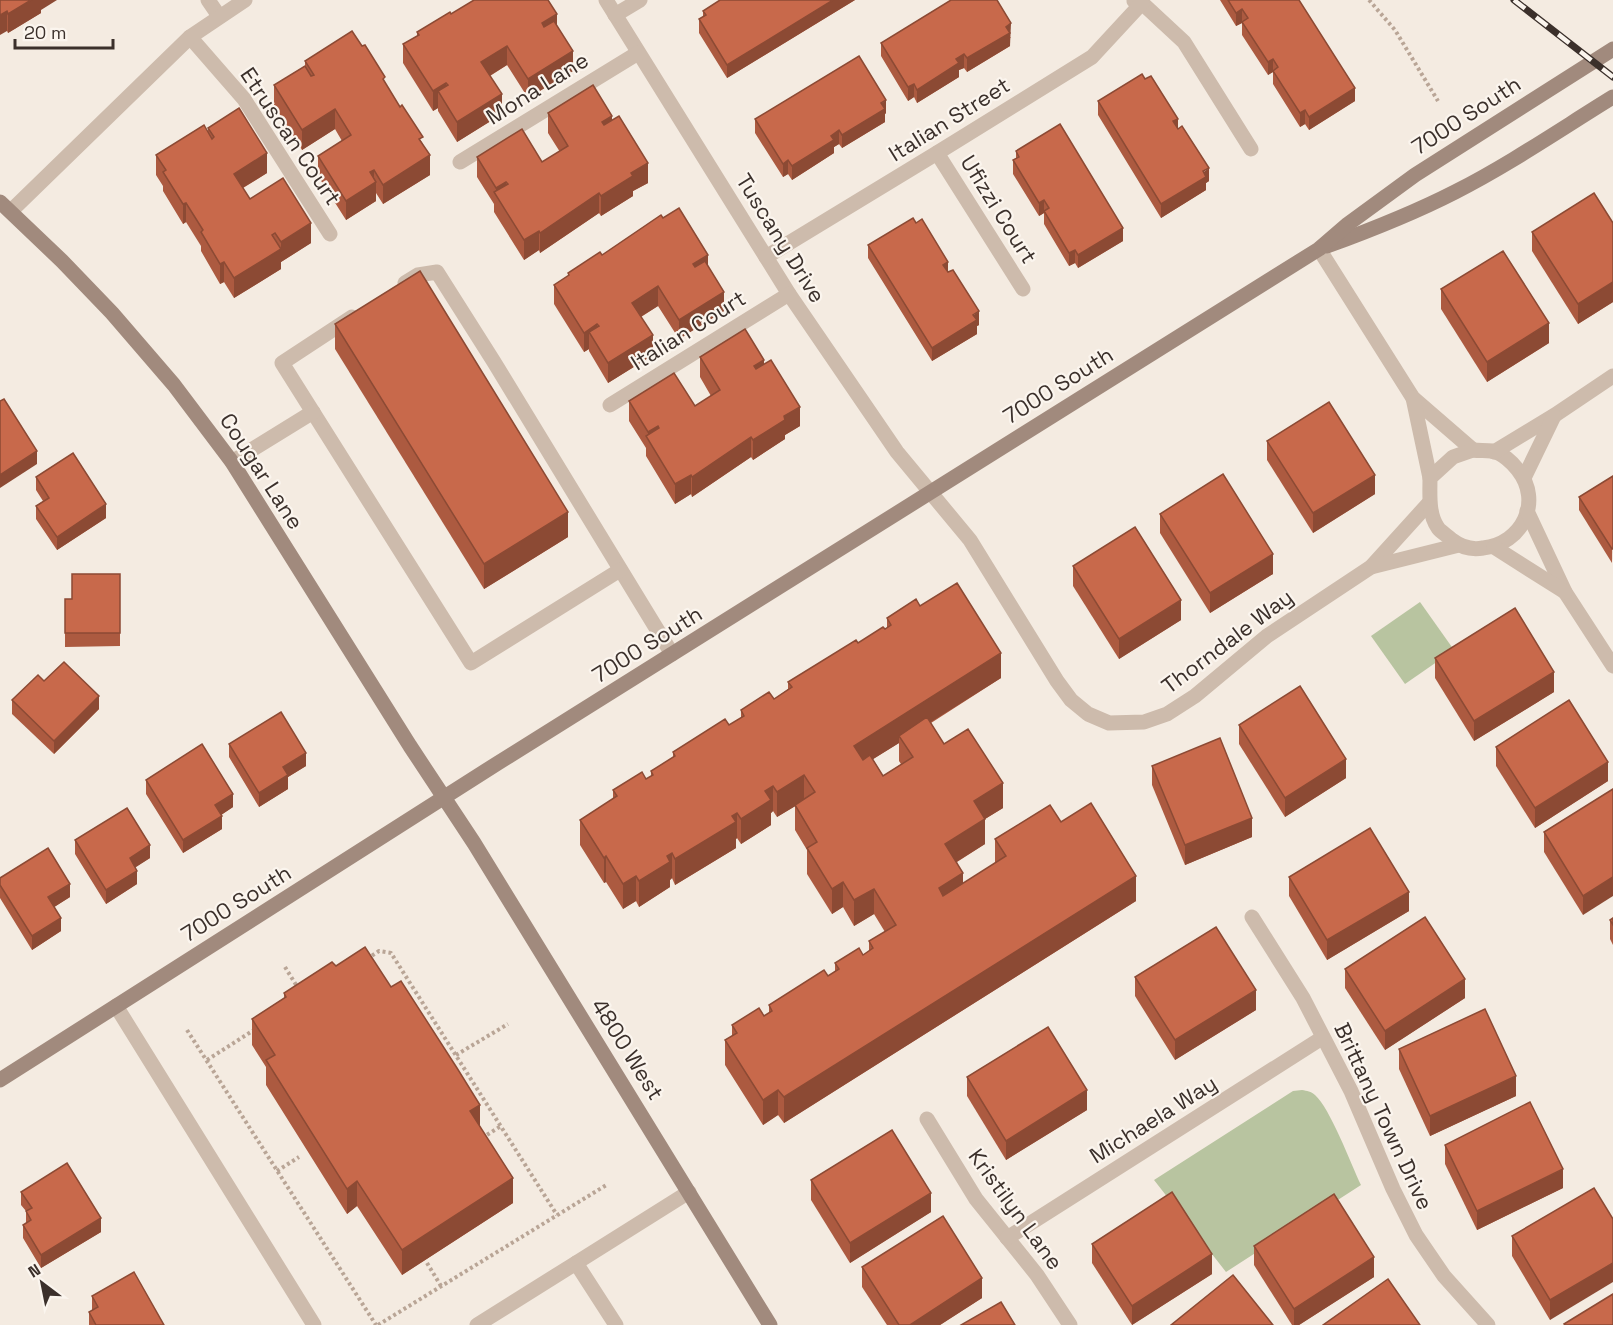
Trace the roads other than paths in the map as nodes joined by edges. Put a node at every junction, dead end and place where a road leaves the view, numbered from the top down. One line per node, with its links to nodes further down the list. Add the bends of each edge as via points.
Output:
1 (208, 0): 7 (street)
2 (245, 0): 7 (street)
3 (606, 0): 6 (street, Tuscany Drive)
4 (640, 0): 6 (street)
5 (1137, 2): 12 (street, via 1184,42); 13 (street, Italian Street, via 1092,57)
6 (615, 15): 10 (street, Tuscany Drive)
7 (219, 16): 8 (street)
8 (190, 37): 15 (street); 16 (street, Etruscan Court, via 244,99)
9 (1613, 49): 17 (street, 7000 South, via 1415,175)
10 (638, 53): 14 (street, Mona Lane); 18 (street, Tuscany Drive)
11 (1613, 97): 17 (street, 7000 South, via 1456,191)
12 (1251, 149)
13 (937, 153): 18 (street, Italian Street); 19 (street, Ufizzi Court)
14 (460, 162)
15 (5, 206): 30 (street, Cougar Lane, via 143,348)
16 (330, 234)
17 (1319, 249): 24 (street); 33 (street, 7000 South)
18 (766, 257): 21 (street, Tuscany Drive)
19 (1023, 289)
20 (389, 294): 39 (street, via 418,275 437,273)
21 (789, 294): 25 (street, Italian Court); 33 (street, Tuscany Drive, via 897,452)
22 (370, 306): 26 (street, via 282,363)
23 (1613, 376): 27 (street)
24 (1413, 398): 28 (street); 31 (street)
25 (610, 405)
26 (313, 412): 30 (street); 39 (street, via 471,663)
27 (1555, 415): 29 (street); 32 (street)
28 (1473, 450): 29 (street); 31 (street, via 1453,457)
29 (1494, 452): 32 (street, via 1511,462)
30 (232, 462): 43 (street, Cougar Lane)
31 (1430, 478): 34 (street)
32 (1524, 478): 35 (street, via 1529,494)
33 (930, 492): 38 (street, Thorndale Way, via 970,540 1071,700 1088,714 1109,723 1144,722 1167,714 1195,696 1266,636); 41 (street, 7000 South)
34 (1429, 503): 36 (street, via 1438,528); 38 (street, Thorndale Way)
35 (1527, 511): 37 (street, via 1521,527 1510,539); 40 (street)
36 (1459, 545): 37 (street, via 1476,549); 38 (street, Thorndale Way)
37 (1494, 547): 40 (street)
38 (1371, 567)
39 (620, 570): 41 (street)
40 (1565, 592): 42 (street)
41 (672, 654): 43 (street, 7000 South)
42 (1613, 666)
43 (445, 798): 45 (street, 7000 South); 49 (street, 4800 West)
44 (1252, 917): 46 (street, Brittany Town Drive, via 1303,998)
45 (116, 1006): 47 (street, 7000 South); 52 (street)
46 (1322, 1038): 50 (street, Michaela Way); 57 (street, Brittany Town Drive, via 1352,1091 1416,1235 1444,1276)
47 (0, 1080)
48 (927, 1119): 50 (street, Kristilyn Lane, via 976,1199)
49 (689, 1192): 51 (street); 55 (street, 4800 West)
50 (1007, 1238): 56 (street, Kristilyn Lane)
51 (576, 1263): 53 (street); 54 (street)
52 (314, 1325)
53 (477, 1325)
54 (615, 1325)
55 (770, 1325)
56 (1070, 1325)
57 (1488, 1325)

